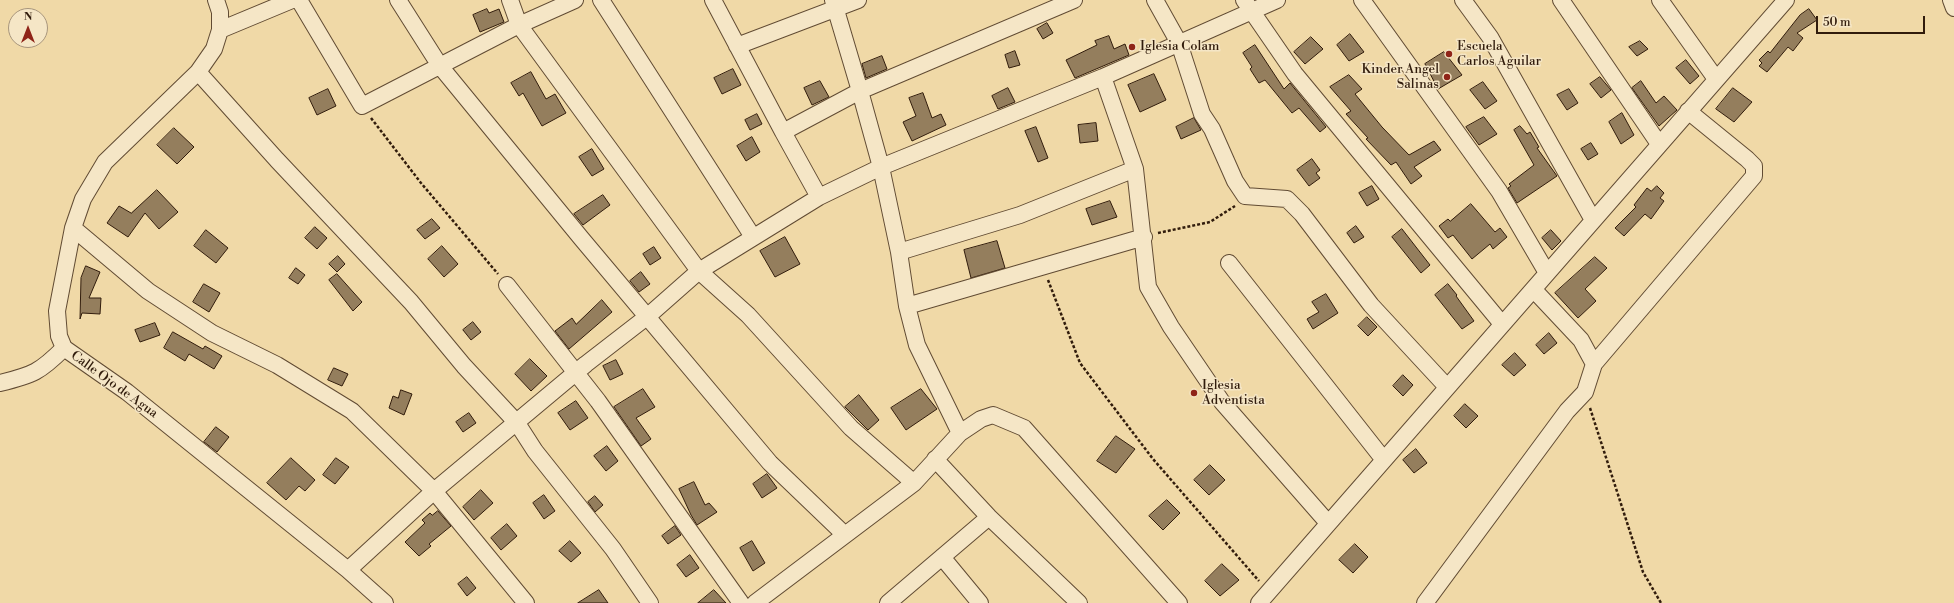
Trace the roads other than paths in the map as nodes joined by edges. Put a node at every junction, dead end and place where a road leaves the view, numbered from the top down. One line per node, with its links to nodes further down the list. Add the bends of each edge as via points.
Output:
1 (216, 0): 23 (street, Calle Ojo de Agua, via 220,12)
2 (292, 0): 23 (street)
3 (299, 0): 26 (street, via 362,106)
4 (398, 0): 26 (street)
5 (510, 0): 22 (street)
6 (575, 0): 22 (street)
7 (602, 0): 40 (street)
8 (713, 0): 25 (street)
9 (858, 0): 19 (street)
10 (1074, 0): 30 (street)
11 (1155, 0): 24 (street)
12 (1277, 0): 20 (street)
13 (1362, 0): 44 (street, via 1499,191)
14 (1463, 0): 37 (street, via 1490,37)
15 (1561, 0): 33 (street)
16 (1660, 0): 29 (street)
17 (1951, 0): 21 (street)
18 (1778, 3): 29 (street)
19 (834, 5): 25 (street); 30 (street)
20 (1247, 6): 24 (street); 49 (street, via 1295,74)
21 (1954, 8)
22 (519, 25): 26 (street); 43 (street)
23 (220, 30): 27 (street, Calle Ojo de Agua, via 214,49)
24 (1179, 43): 28 (street); 54 (street, via 1202,114 1245,196 1287,200 1302,214 1371,305)
25 (737, 46): 32 (street)
26 (440, 66): 48 (street)
27 (198, 72): 38 (street, Calle Ojo de Agua, via 105,162 83,200); 55 (street, via 411,302 464,366)
28 (1102, 77): 34 (street); 35 (street)
29 (1716, 79): 31 (street)
30 (860, 91): 32 (street); 34 (street)
31 (1688, 111): 33 (street); 51 (street, via 1747,159 1754,166 1754,176)
32 (783, 132): 36 (street)
33 (1659, 144): 37 (street)
34 (881, 167): 36 (street); 41 (street)
35 (1135, 169): 39 (street); 41 (street, via 1020,215)
36 (818, 197): 40 (street)
37 (1593, 220): 44 (street)
38 (72, 228): 50 (street, Calle Ojo de Agua, via 56,323); 60 (street, via 148,291 212,333 276,365 352,411)
39 (1144, 236): 47 (street); 62 (street, via 1148,287 1172,327 1222,402)
40 (753, 238): 43 (street)
41 (899, 252): 47 (street)
42 (1229, 263): 58 (street)
43 (699, 271): 48 (street); 59 (street, via 748,315 851,428)
44 (1547, 273): 46 (street)
45 (507, 285): 52 (street)
46 (1534, 290): 49 (street); 51 (street, via 1581,340)
47 (907, 306): 56 (street, via 917,344)
48 (648, 316): 52 (street); 63 (street, via 770,463)
49 (1502, 324): 54 (street)
50 (64, 348): 53 (street, via 46,366 28,376); 65 (street, Calle Ojo de Agua, via 127,392)
51 (1594, 364): 76 (street, via 1585,392 1567,411)
52 (575, 373): 55 (street); 70 (street, via 598,401)
53 (0, 383)
54 (1447, 387): 58 (street)
55 (517, 423): 60 (street); 69 (street, via 535,451 613,549)
56 (960, 433): 57 (street); 75 (street, via 981,419 994,415 1024,428)
57 (935, 459): 59 (street); 61 (street)
58 (1384, 460): 62 (street)
59 (914, 483): 63 (street)
60 (434, 491): 65 (street); 68 (street)
61 (989, 517): 64 (street); 74 (street)
62 (1328, 523): 66 (street)
63 (844, 534): 71 (street)
64 (942, 557): 72 (street); 73 (street)
65 (348, 570): 67 (street, Calle Ojo de Agua)
66 (1264, 597)
67 (385, 603)
68 (526, 603)
69 (650, 603)
70 (741, 603)
71 (754, 603)
72 (888, 603)
73 (980, 603)
74 (1079, 603)
75 (1179, 603)
76 (1425, 603)

